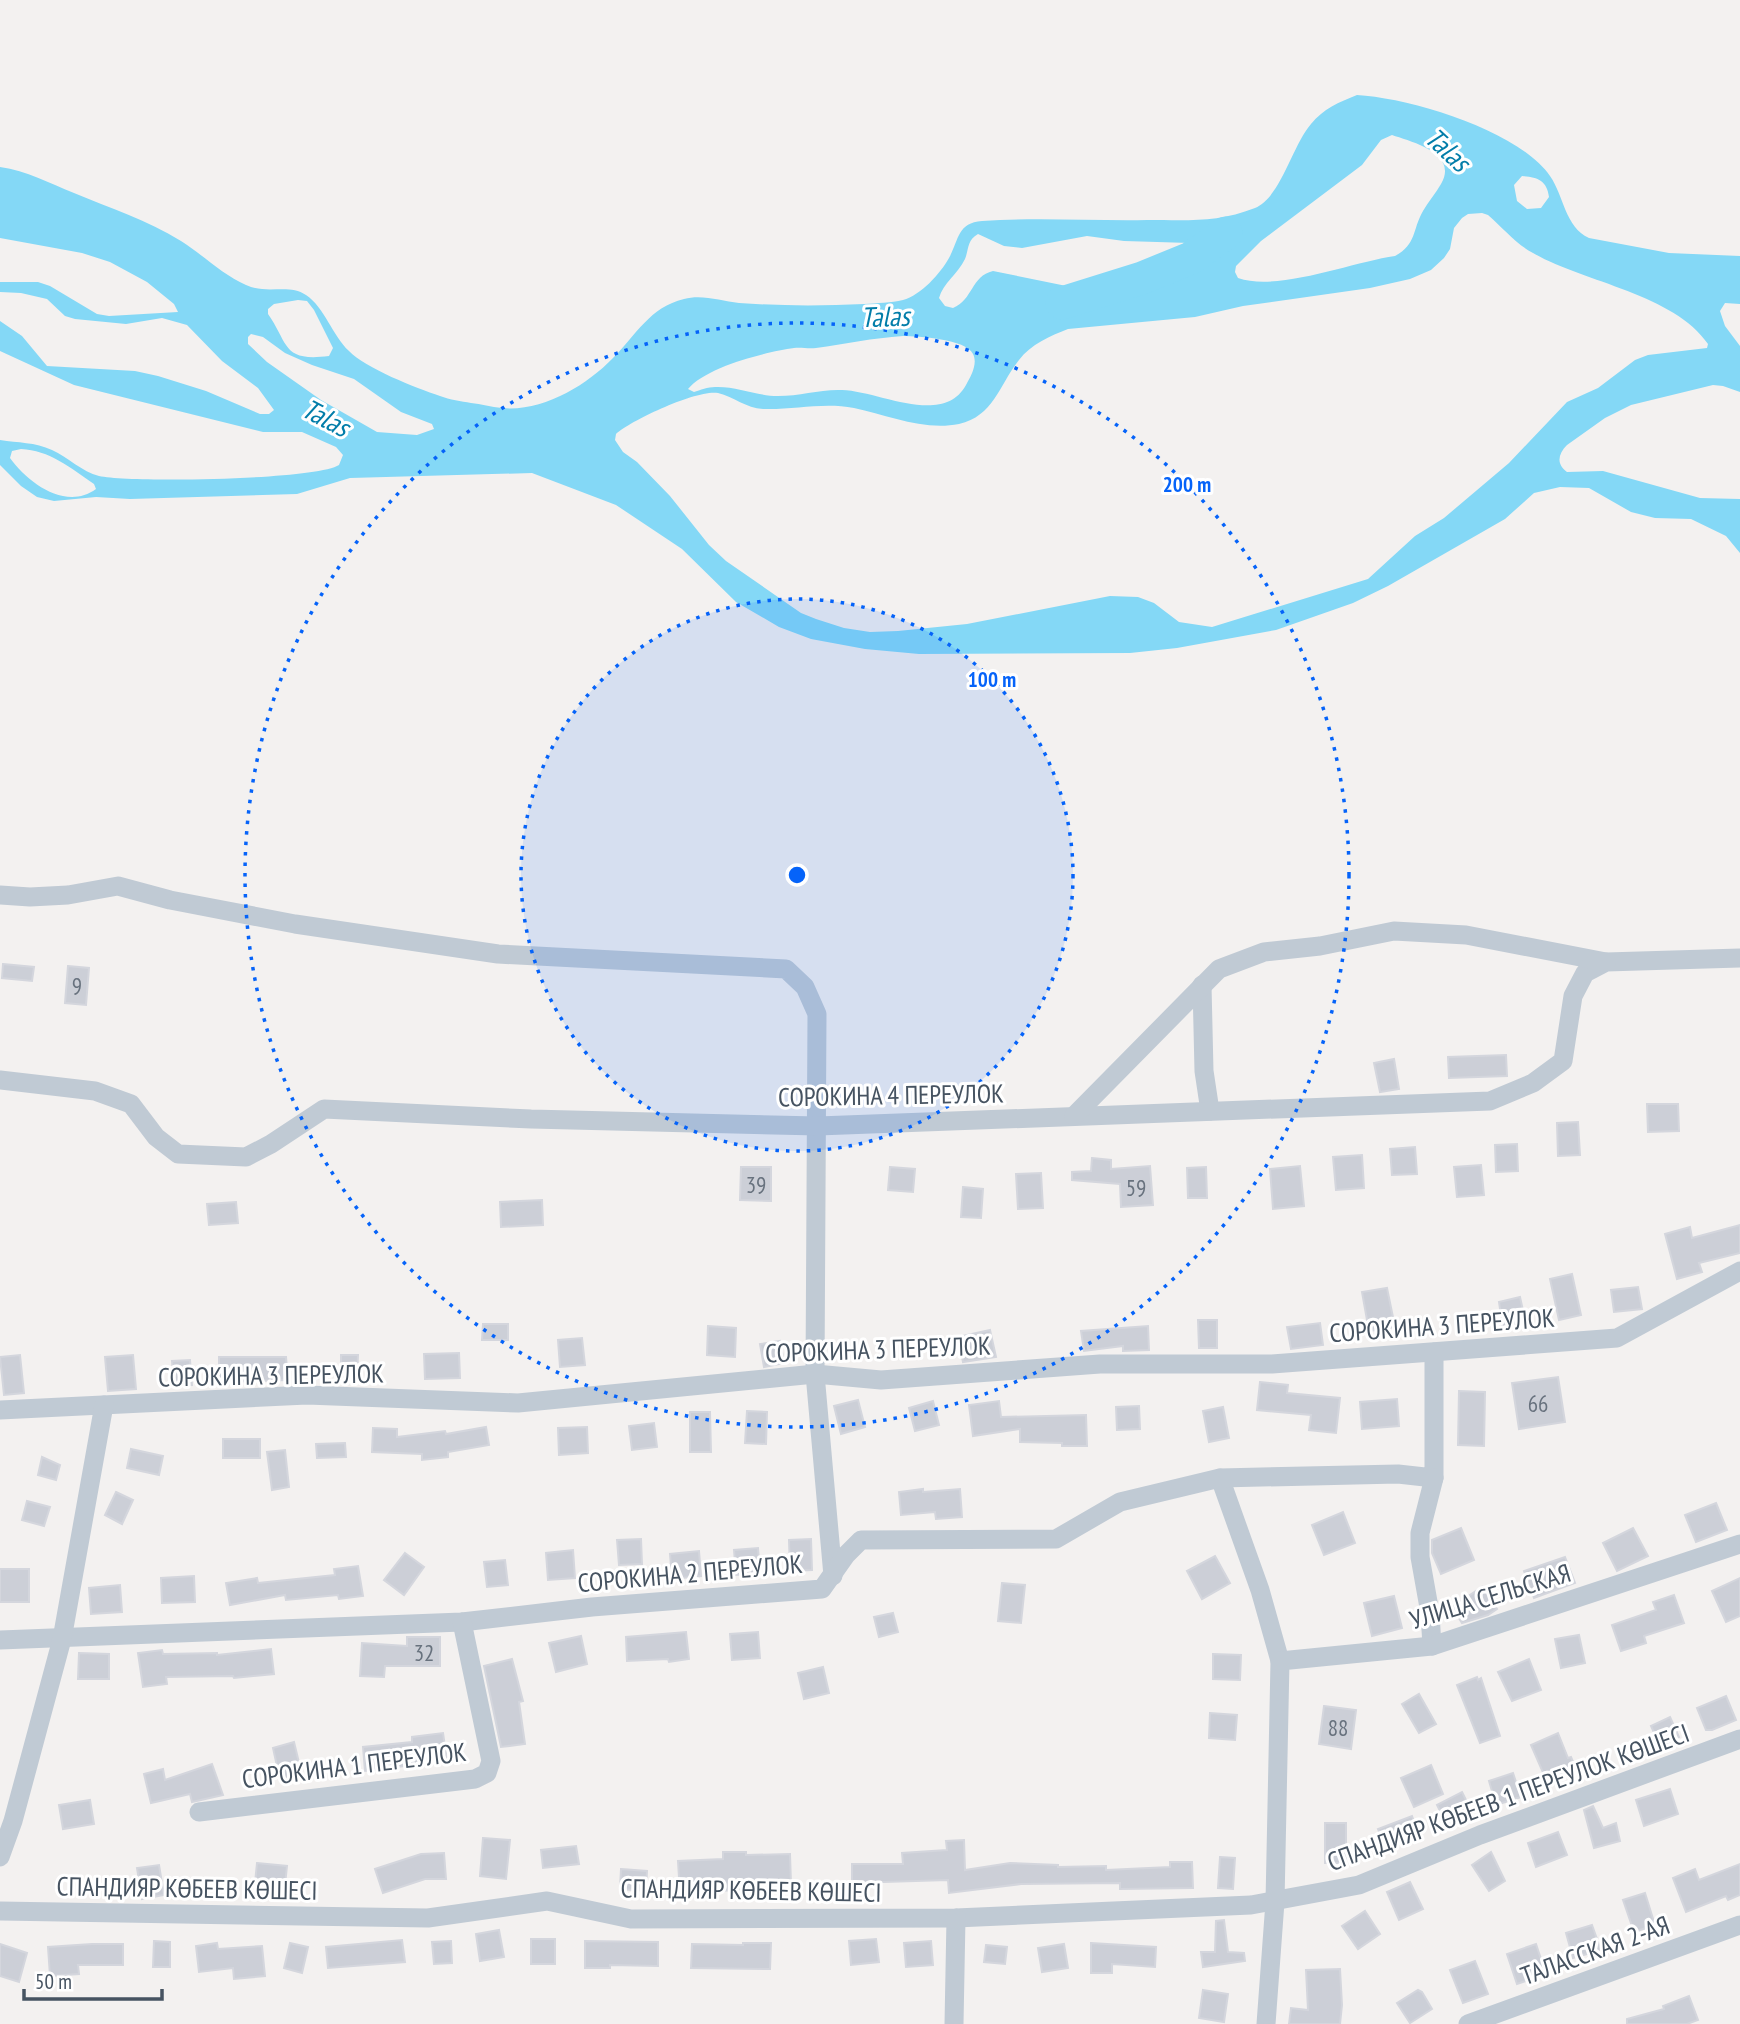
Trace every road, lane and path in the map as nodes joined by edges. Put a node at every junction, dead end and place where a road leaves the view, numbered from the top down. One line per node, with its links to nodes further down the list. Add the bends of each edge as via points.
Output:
1 (0, 895): 8 (street, via 68,895 118,886 295,924 498,954 786,969 805,986 817,1014)
2 (1740, 958): 3 (street)
3 (1606, 962): 4 (street, via 1466,935 1394,931 1264,952 1219,969); 6 (street, СОРОКИНА 4 ПЕРЕУЛОК, via 1585,973 1573,996 1563,1061 1533,1083 1490,1101)
4 (1202, 985): 6 (street); 7 (street)
5 (0, 1080): 8 (street, СОРОКИНА 4 ПЕРЕУЛОК, via 95,1091 131,1104 156,1138 178,1154 246,1157 324,1109)
6 (1210, 1111): 7 (street, СОРОКИНА 4 ПЕРЕУЛОК)
7 (1074, 1116): 8 (street, СОРОКИНА 4 ПЕРЕУЛОК)
8 (818, 1126): 11 (street)
9 (1740, 1271): 10 (street, СОРОКИНА 3 ПЕРЕУЛОК, via 1617,1338)
10 (1434, 1352): 11 (street, СОРОКИНА 3 ПЕРЕУЛОК, via 1272,1364 1100,1364 881,1380); 15 (street)
11 (815, 1374): 12 (street, СОРОКИНА 3 ПЕРЕУЛОК, via 518,1403 307,1395); 17 (street)
12 (104, 1405): 13 (street, СОРОКИНА 3 ПЕРЕУЛОК); 19 (street)
13 (0, 1410)
14 (1220, 1478): 15 (street, СОРОКИНА 2 ПЕРЕУЛОК, via 1398,1474); 17 (street, СОРОКИНА 2 ПЕРЕУЛОК, via 1120,1502 1056,1539 861,1540); 22 (street)
15 (1434, 1478): 21 (street, via 1420,1532)
16 (1740, 1544): 21 (street, УЛИЦА СЕЛЬСКАЯ)
17 (833, 1576): 18 (street, СОРОКИНА 2 ПЕРЕУЛОК, via 822,1589)
18 (462, 1622): 19 (street, СОРОКИНА 2 ПЕРЕУЛОК); 24 (street, СОРОКИНА 1 ПЕРЕУЛОК, via 491,1760 487,1773 475,1779)
19 (62, 1639): 20 (street, СОРОКИНА 2 ПЕРЕУЛОК); 25 (street)
20 (0, 1640)
21 (1432, 1646): 22 (street, УЛИЦА СЕЛЬСКАЯ)
22 (1280, 1661): 27 (street)
23 (1740, 1739): 27 (street, СПАНДИЯР КӨБЕЕВ 1 ПЕРЕУЛОК КӨШЕСІ, via 1359,1885)
24 (199, 1812)
25 (7, 1822): 26 (street)
26 (0, 1857)
27 (1275, 1902): 28 (street, СПАНДИЯР КӨБЕЕВ 1 ПЕРЕУЛОК КӨШЕСІ); 33 (street)
28 (1251, 1905): 30 (street, СПАНДИЯР КӨБЕЕВ КӨШЕСІ)
29 (0, 1911): 30 (street, СПАНДИЯР КӨБЕЕВ КӨШЕСІ, via 428,1918 547,1901 631,1919)
30 (956, 1918): 32 (street)
31 (1740, 1925): 34 (street, ТАЛАССКАЯ 2-АЯ)
32 (954, 2024)
33 (1266, 2024)
34 (1468, 2024)

